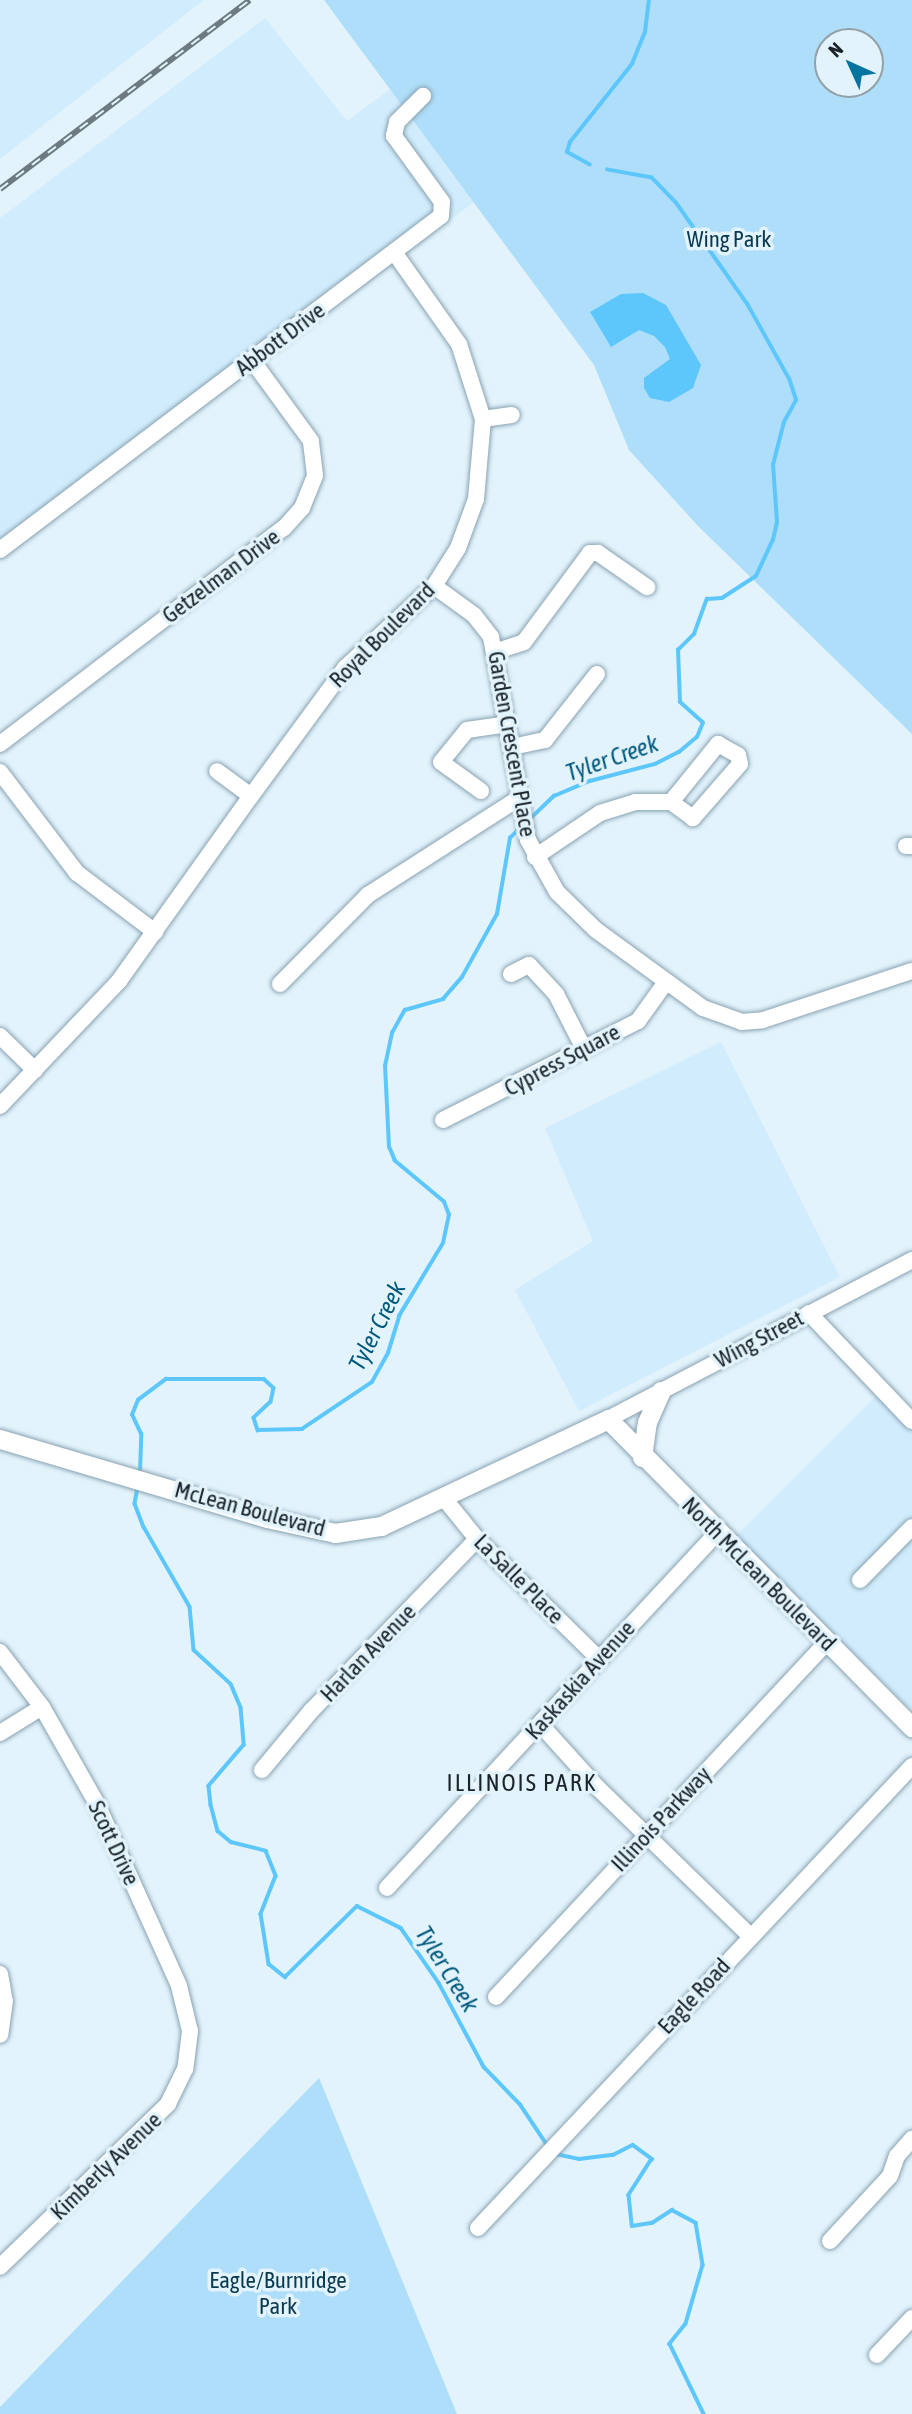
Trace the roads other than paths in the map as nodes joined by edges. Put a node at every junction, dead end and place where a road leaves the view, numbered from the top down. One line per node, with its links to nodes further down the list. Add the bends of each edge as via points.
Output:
1 (423, 96): 2 (street, Abbott Drive, via 397,122 394,136 444,209)
2 (394, 252): 3 (street, Abbott Drive); 5 (street, Royal Boulevard, via 460,344)
3 (252, 360): 6 (street, Abbott Drive); 12 (street, Getzelman Drive, via 311,441 315,475 302,508 284,528)
4 (512, 415): 5 (street)
5 (483, 419): 7 (street, Royal Boulevard, via 476,499 457,548)
6 (0, 551)
7 (434, 586): 9 (street, Garden Crescent Place, via 481,622); 17 (street, Royal Boulevard, via 345,668)
8 (647, 587): 9 (street, via 598,553 590,553 524,642)
9 (497, 651): 11 (street, Garden Crescent Place)
10 (597, 674): 13 (street, via 545,740)
11 (508, 724): 13 (street, Garden Crescent Place); 16 (street, via 467,730 441,762)
12 (0, 744)
13 (512, 747): 18 (street, Garden Crescent Place)
14 (217, 771): 17 (street)
15 (0, 772): 21 (street, via 77,873)
16 (481, 790)
17 (251, 796): 21 (street, Royal Boulevard)
18 (519, 802): 20 (street, Garden Crescent Place); 25 (street, via 368,895)
19 (671, 802): 19 (street, via 697,817 740,764 738,755 718,744); 20 (street, via 635,802 600,813)
20 (535, 858): 24 (street, Garden Crescent Place, via 573,911)
21 (155, 932): 28 (street, Royal Boulevard, via 119,981)
22 (912, 971): 24 (street, Garden Crescent Place, via 751,1023 719,1017)
23 (511, 974): 27 (street, via 529,965 556,994)
24 (666, 982): 27 (street, Cypress Square, via 638,1021)
25 (281, 984)
26 (0, 1036): 28 (street)
27 (584, 1049): 30 (street, Cypress Square)
28 (35, 1070): 29 (street, Royal Boulevard)
29 (0, 1106)
30 (443, 1120)
31 (912, 1260): 32 (street, Wing Street)
32 (810, 1312): 33 (street, Wing Street); 35 (street)
33 (661, 1391): 34 (street, Wing Street); 37 (main road, via 648,1422)
34 (607, 1419): 37 (main road, North McLean Boulevard); 38 (main road, McLean Boulevard)
35 (912, 1422)
36 (0, 1439): 38 (main road, McLean Boulevard, via 279,1522 335,1533 381,1526)
37 (642, 1457): 40 (main road, North McLean Boulevard)
38 (443, 1497): 41 (street, La Salle Place)
39 (912, 1527): 42 (street)
40 (717, 1534): 43 (main road, North McLean Boulevard); 45 (street, Kaskaskia Avenue)
41 (477, 1539): 45 (street, La Salle Place); 51 (street, Harlan Avenue, via 311,1712)
42 (860, 1580)
43 (827, 1642): 48 (main road, North McLean Boulevard); 52 (street, Illinois Parkway)
44 (0, 1652): 46 (street, Scott Drive)
45 (598, 1658): 47 (street, Kaskaskia Avenue)
46 (42, 1707): 49 (street); 58 (street, Scott Drive, via 97,1804 179,1986 188,2015)
47 (541, 1725): 52 (street); 53 (street, Kaskaskia Avenue)
48 (912, 1727)
49 (0, 1733)
50 (912, 1766): 54 (street, Eagle Road)
51 (262, 1770)
52 (647, 1834): 54 (street); 56 (street, Illinois Parkway)
53 (387, 1888)
54 (750, 1936): 60 (street, Eagle Road)
55 (0, 1974): 57 (street, via 5,2001)
56 (496, 1997)
57 (0, 2035)
58 (189, 2050): 62 (street, Kimberly Avenue, via 179,2087 152,2123)
59 (912, 2139): 61 (street, via 897,2156 890,2176)
60 (478, 2228)
61 (830, 2241)
62 (0, 2267)
63 (912, 2318): 64 (street)
64 (877, 2355)

